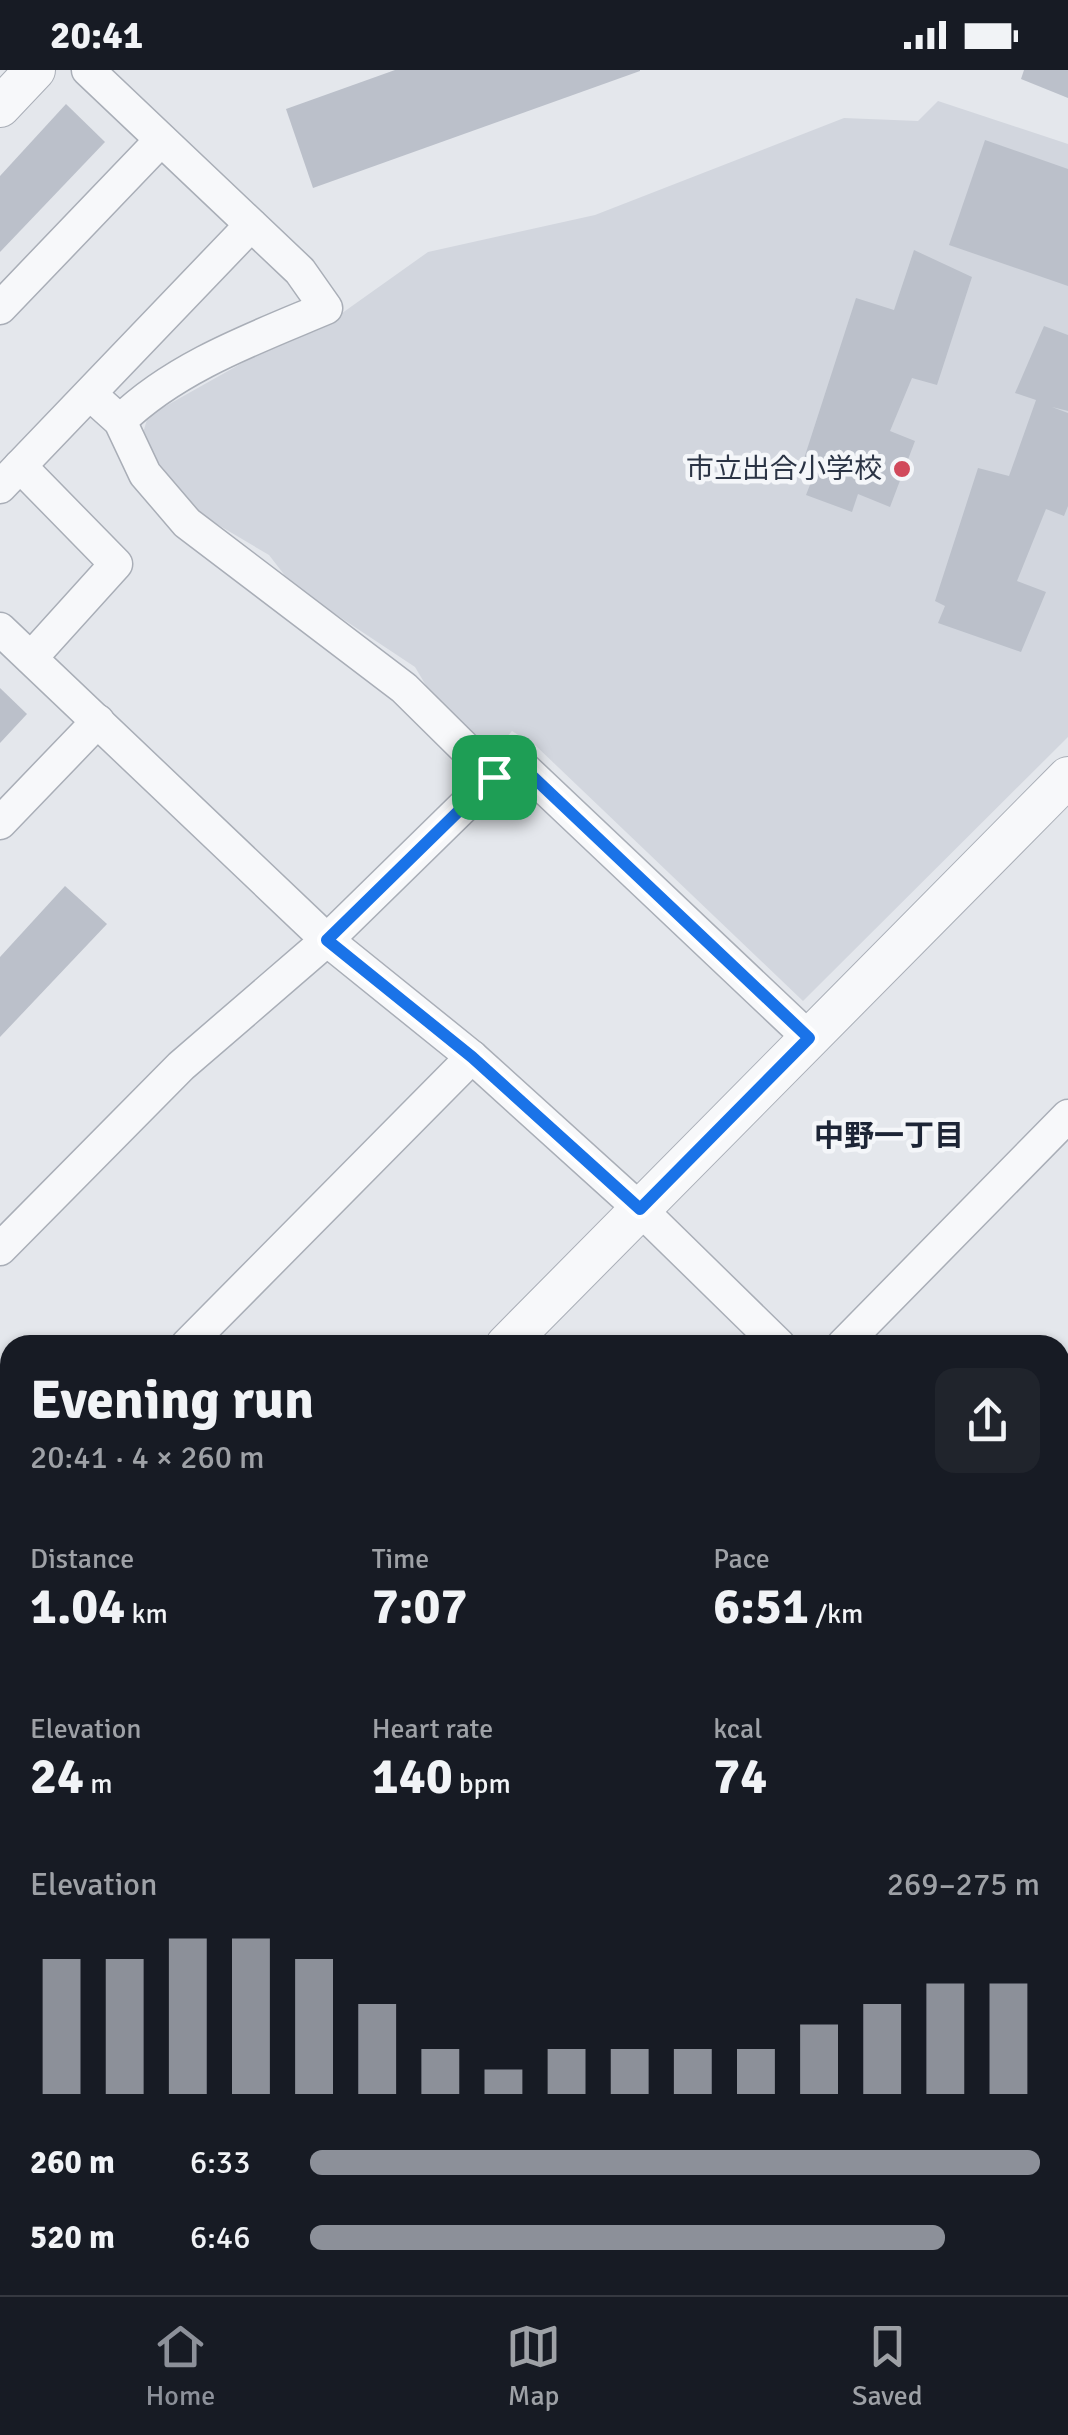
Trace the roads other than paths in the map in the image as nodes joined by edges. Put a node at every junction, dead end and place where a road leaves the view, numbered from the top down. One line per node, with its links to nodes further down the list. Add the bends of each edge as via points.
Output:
1 (35, 70): 3 (street)
2 (88, 70): 4 (street)
3 (0, 107)
4 (162, 140): 5 (street); 6 (street)
5 (252, 225): 7 (street); 8 (street, via 300,271 326,308 237,345 140,401)
6 (0, 308)
7 (90, 394): 8 (street); 9 (street)
8 (120, 421): 13 (street, via 145,474 187,523 404,688)
9 (10, 477): 11 (street, via 116,564)
10 (0, 630): 11 (street)
11 (31, 658): 12 (street)
12 (98, 722): 15 (street); 16 (street)
13 (494, 777): 16 (street); 17 (street, via 513,758)
14 (1068, 777): 17 (street)
15 (0, 823)
16 (327, 940): 18 (street); 21 (street, via 182,1066)
17 (809, 1038): 20 (street)
18 (472, 1057): 20 (street); 22 (street)
19 (1068, 1116): 25 (street)
20 (640, 1209): 23 (street); 24 (street)
21 (0, 1248)
22 (197, 1335)
23 (516, 1335)
24 (769, 1335)
25 (853, 1335)

